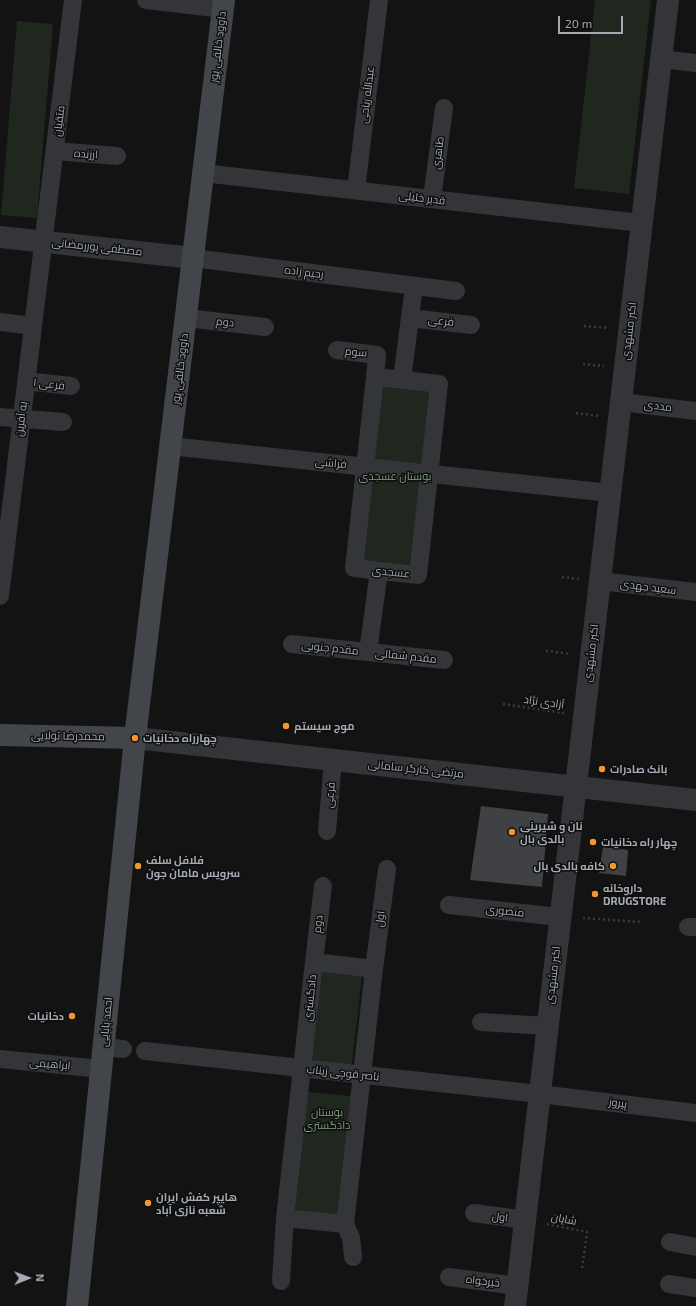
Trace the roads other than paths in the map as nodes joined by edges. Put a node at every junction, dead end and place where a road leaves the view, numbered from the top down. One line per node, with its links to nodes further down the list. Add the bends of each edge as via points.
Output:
1 (73, 0): 9 (street, متقیان)
2 (146, 0): 5 (street)
3 (379, 0): 12 (street, عبدالله ریاحی)
4 (668, 0): 6 (street, اکبر مشهدی)
5 (223, 5): 11 (main road, داوود خالقی پور)
6 (661, 59): 7 (street); 14 (street, اکبر مشهدی)
7 (696, 64)
8 (444, 108): 13 (street, طاهری)
9 (55, 151): 10 (street, ارزنده); 16 (street, متقیان)
10 (117, 156)
11 (203, 173): 12 (street, قدیر خلیلی); 17 (main road, داوود خالقی پور)
12 (356, 190): 13 (street, قدیر خلیلی)
13 (432, 199): 14 (street, قدیر خلیلی)
14 (642, 223): 31 (street, اکبر مشهدی)
15 (0, 237): 16 (street, مصطفی پوررمضانی)
16 (44, 242): 17 (street, مصطفی پوررمضانی); 24 (street, به آفرین)
17 (193, 258): 18 (street, رحیم زاده); 20 (main road, داوود خالقی پور)
18 (414, 286): 19 (street); 21 (street)
19 (456, 291)
20 (186, 318): 25 (street, دوم); 36 (main road, داوود خالقی پور)
21 (410, 318): 23 (street, فرعی); 28 (street)
22 (0, 322): 24 (street)
23 (471, 325)
24 (33, 326): 29 (street, به آفرین)
25 (265, 327)
26 (337, 350): 27 (street, سوم, via 377,355)
27 (375, 377): 28 (street, عسجدی); 37 (street, عسجدی)
28 (402, 380): 38 (street, عسجدی, via 439,384)
29 (26, 381): 30 (street, فرعی ۱); 34 (street, به آفرین)
30 (71, 386)
31 (621, 402): 32 (street, مددی); 39 (street, اکبر مشهدی)
32 (696, 411)
33 (0, 417): 34 (street)
34 (21, 419): 35 (street); 42 (street, به آفرین)
35 (63, 422)
36 (170, 446): 37 (street, فراشی); 48 (main road, داوود خالقی پور)
37 (365, 467): 38 (street, فراشی); 40 (street, عسجدی, via 354,568)
38 (429, 474): 39 (street, فراشی); 40 (street, عسجدی, via 418,575)
39 (610, 493): 41 (street, اکبر مشهدی)
40 (379, 571): 45 (street)
41 (600, 581): 43 (street, سعید جهدی); 50 (street, اکبر مشهدی)
42 (0, 589)
43 (696, 592)
44 (292, 644): 45 (street, مقدم جنوبی)
45 (368, 652): 46 (street, مقدم شمالی)
46 (444, 660)
47 (0, 735): 48 (main road, محمدرضا تولایی)
48 (135, 738): 49 (street, مرتضی کارگر سامانی); 64 (main road, احمد بابایی, via 113,1048)
49 (333, 760): 50 (street, مرتضی کارگر سامانی); 52 (street, فرعی)
50 (575, 786): 51 (street, مرتضی کارگر سامانی); 56 (street, اکبر مشهدی)
51 (696, 800)
52 (327, 831)
53 (387, 869): 58 (street, اول)
54 (323, 886): 57 (street, دوم)
55 (449, 905): 56 (street, منصوری)
56 (560, 917): 60 (street, اکبر مشهدی)
57 (314, 962): 58 (street, دادگستری); 63 (street, دادگستری)
58 (374, 969): 65 (street)
59 (481, 1022): 60 (street)
60 (547, 1026): 66 (street, اکبر مشهدی)
61 (146, 1051): 63 (street, ناصر قوچی زیناب)
62 (0, 1059): 64 (street, ابراهیمی)
63 (302, 1068): 65 (street, ناصر قوچی زیناب); 69 (street, دادگستری)
64 (101, 1069): 80 (main road, احمد بابایی)
65 (362, 1075): 66 (street, ناصر قوچی زیناب); 71 (street)
66 (540, 1094): 67 (street, پیروز); 70 (street, اکبر مشهدی)
67 (696, 1113)
68 (474, 1213): 70 (street, اول)
69 (285, 1218): 71 (street); 76 (street, دادگستری)
70 (525, 1220): 79 (street, اکبر مشهدی)
71 (345, 1224): 74 (street, via 351,1238)
72 (670, 1242): 73 (street)
73 (696, 1247)
74 (353, 1257)
75 (449, 1277): 79 (street, خیرخواه)
76 (281, 1281)
77 (669, 1284): 78 (street)
78 (696, 1288)
79 (516, 1296)
80 (77, 1306)

